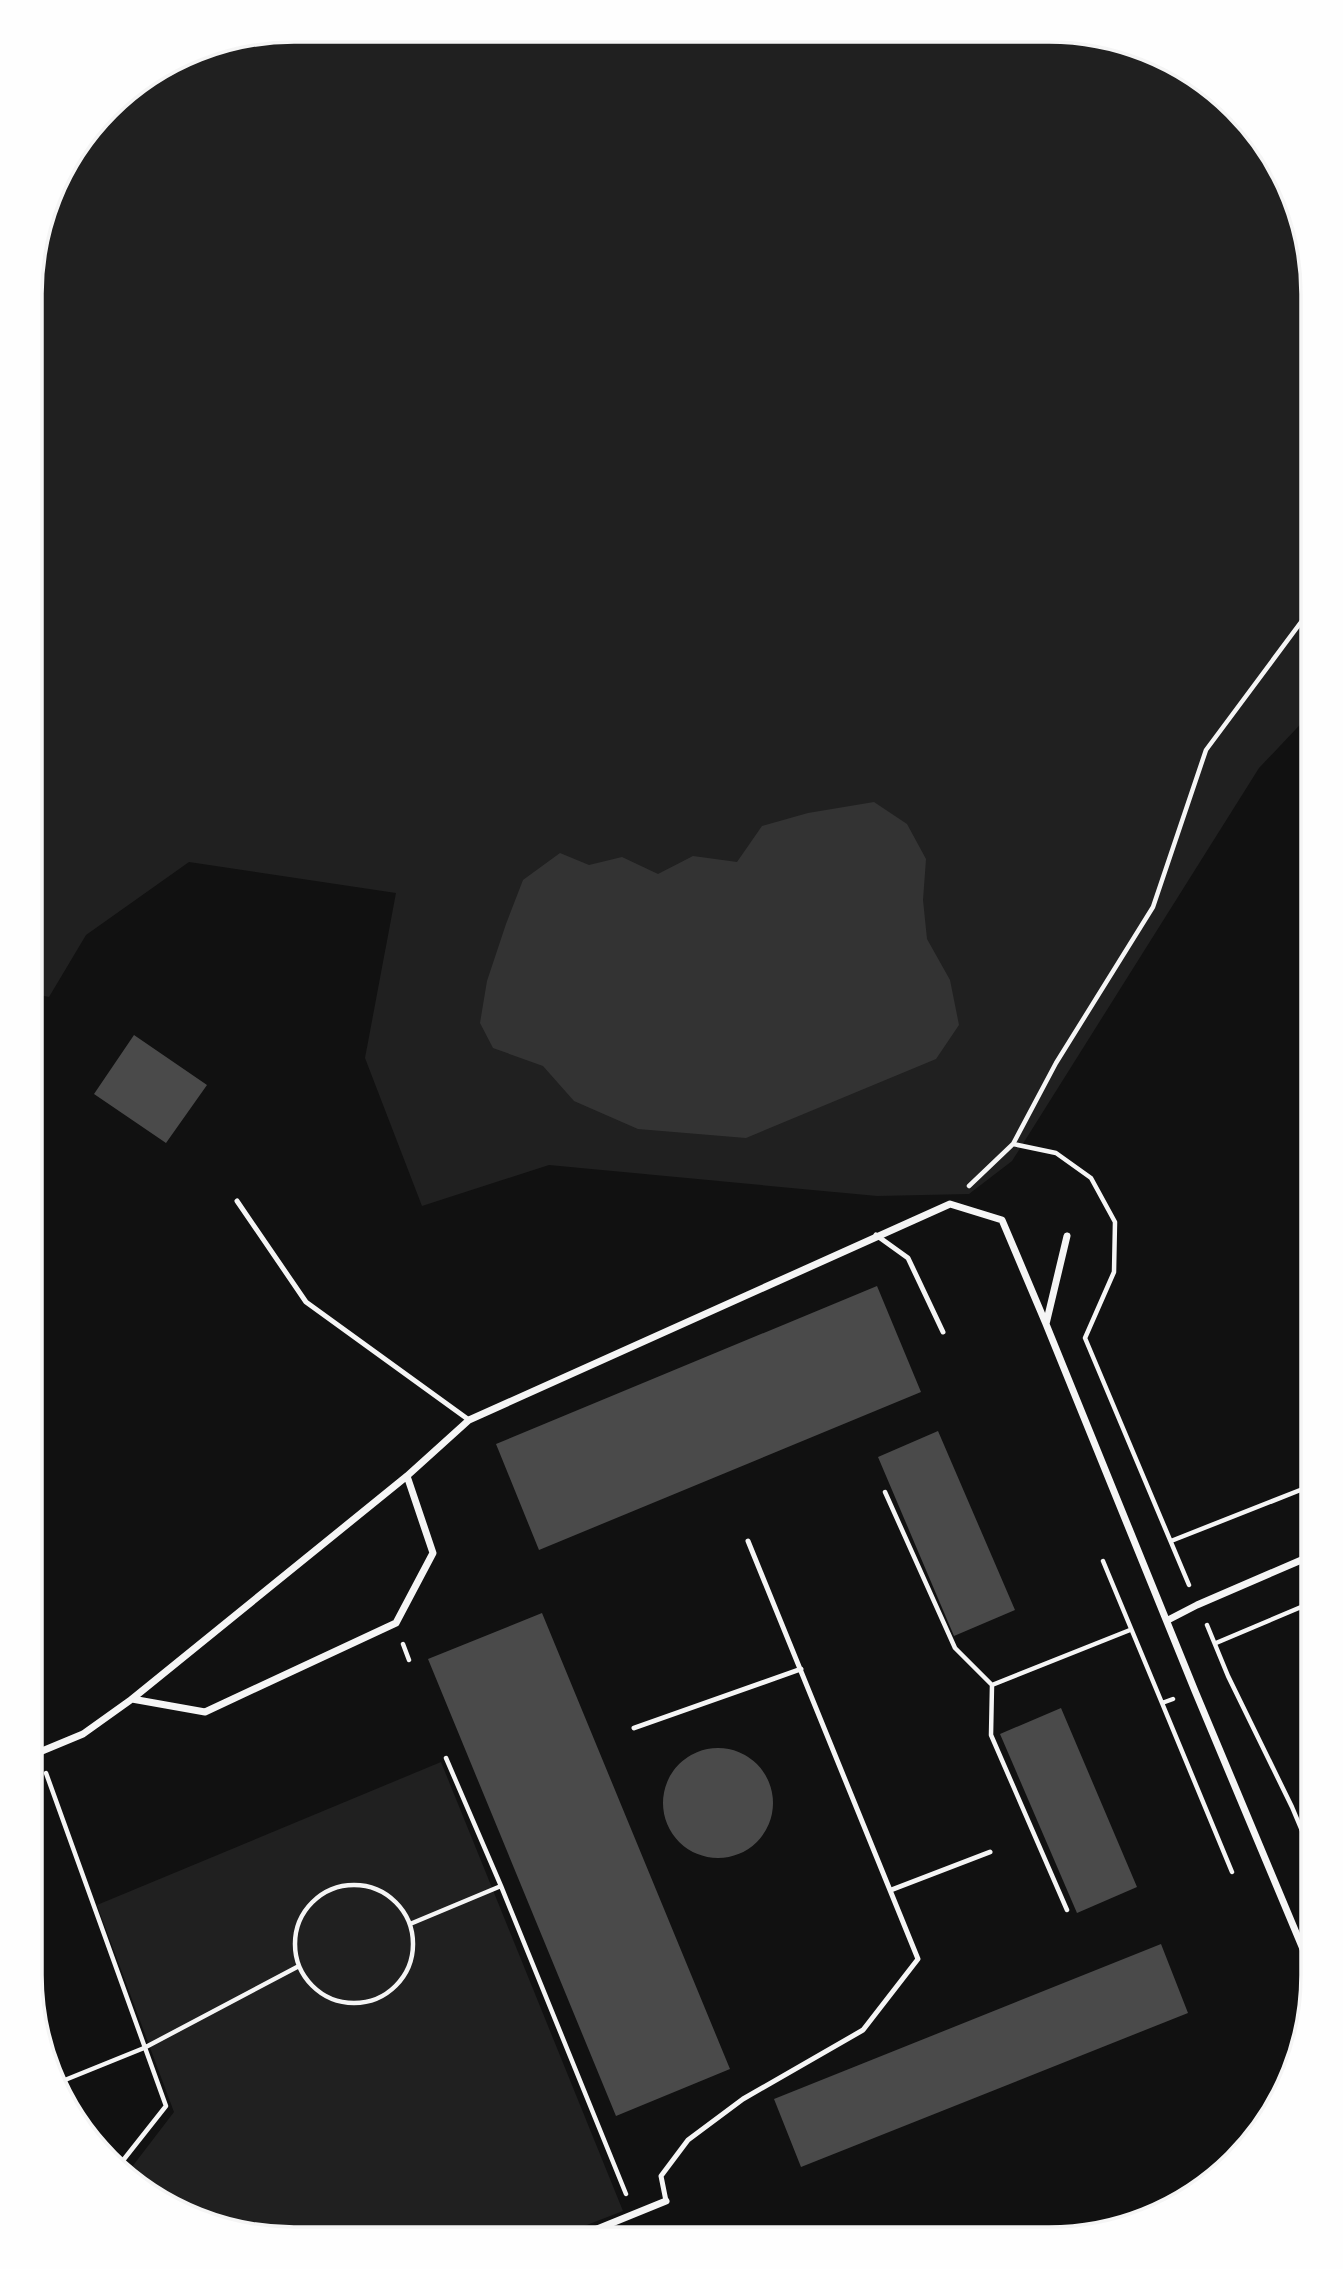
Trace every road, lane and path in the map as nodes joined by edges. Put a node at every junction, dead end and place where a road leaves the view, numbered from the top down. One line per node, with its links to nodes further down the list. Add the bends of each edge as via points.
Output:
1 (1301, 622): 2 (path, via 1206,750 1153,907 1056,1063)
2 (1013, 1144): 4 (path); 14 (path, via 1056,1153 1091,1178 1115,1223 1114,1272 1085,1338)
3 (237, 1201): 9 (lane, via 306,1302)
4 (950, 1204): 5 (street); 7 (street, via 1002,1220)
5 (876, 1235): 8 (lane, via 908,1258); 9 (street)
6 (1067, 1236): 7 (street)
7 (1046, 1324): 19 (street)
8 (943, 1332)
9 (469, 1420): 10 (street)
10 (407, 1476): 24 (street); 24 (street, via 433,1553 396,1623 205,1712)
11 (1301, 1490): 14 (path)
12 (885, 1492): 23 (path, via 955,1648)
13 (748, 1541): 22 (lane)
14 (1171, 1541): 17 (path)
15 (1301, 1560): 17 (street)
16 (1103, 1561): 20 (path)
17 (1197, 1605): 19 (street); 21 (path)
18 (1301, 1607): 21 (path)
19 (1168, 1620): 36 (street)
20 (1130, 1630): 23 (path); 25 (path)
21 (1216, 1643): 30 (path)
22 (801, 1669): 26 (lane); 33 (lane)
23 (992, 1685): 34 (path, via 991,1735)
24 (132, 1699): 27 (street, via 83,1734)
25 (1162, 1703)
26 (634, 1728)
27 (42, 1751)
28 (446, 1758): 32 (path)
29 (42, 1764): 38 (path)
30 (1301, 1828)
31 (990, 1852): 33 (lane)
32 (501, 1886): 35 (path); 42 (path)
33 (891, 1889): 41 (lane, via 918,1959 863,2030 743,2099 688,2140 660,2176)
34 (1067, 1910)
35 (410, 1924): 37 (path, via 410,1964 400,1982 375,1999 345,2003 326,1996); 37 (path, via 394,1901 370,1887 351,1884 333,1888 304,1912 296,1929)
36 (1301, 1944)
37 (299, 1966): 38 (path)
38 (145, 2048): 39 (path); 40 (path, via 166,2106)
39 (65, 2080)
40 (123, 2160)
41 (666, 2201): 42 (street)
42 (634, 2214): 43 (street)
43 (602, 2227)

